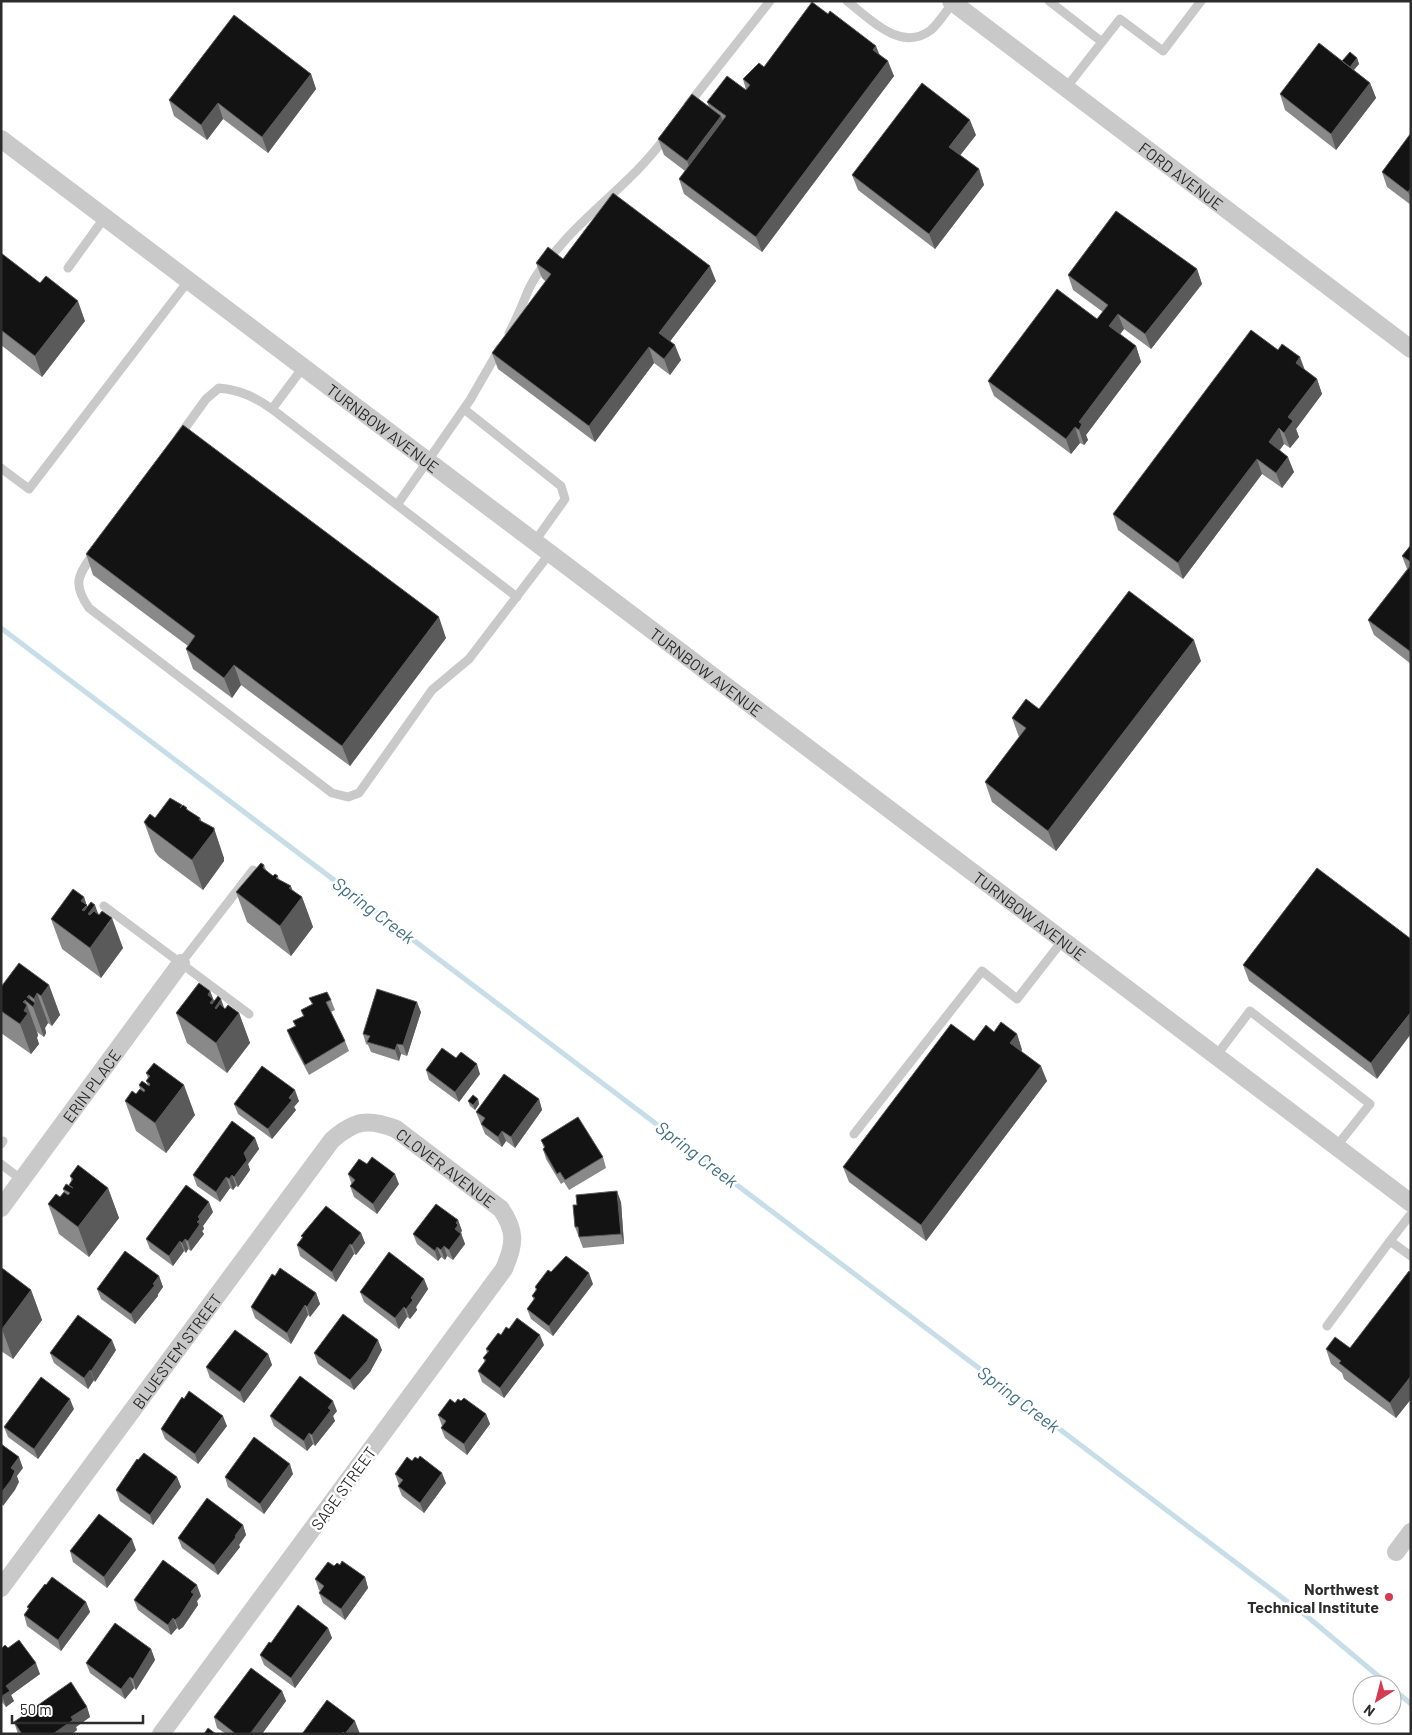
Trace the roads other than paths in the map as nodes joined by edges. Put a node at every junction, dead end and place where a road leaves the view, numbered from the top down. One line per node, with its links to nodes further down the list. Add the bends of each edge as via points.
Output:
1 (770, 1): 8 (lane)
2 (847, 1): 5 (lane, via 897,37 908,40 931,29)
3 (1049, 1): 6 (lane)
4 (1201, 1): 6 (lane, via 1163,51 1120,19)
5 (952, 2): 7 (street, FORD AVENUE)
6 (1102, 42): 7 (lane)
7 (1066, 88): 14 (street, FORD AVENUE)
8 (680, 116)
9 (669, 132): 17 (lane, via 653,156 568,238 539,274)
10 (1, 139): 11 (street, TURNBOW AVENUE)
11 (105, 217): 12 (lane); 13 (street, TURNBOW AVENUE)
12 (68, 268)
13 (189, 280): 15 (street, TURNBOW AVENUE); 20 (lane, via 29,489)
14 (1411, 349)
15 (304, 366): 16 (lane); 19 (street, TURNBOW AVENUE)
16 (272, 409): 18 (lane, via 257,398 237,390 219,388 206,399); 21 (lane)
17 (464, 409): 19 (lane); 22 (lane, via 561,486 565,499)
18 (172, 446)
19 (429, 461): 21 (lane); 22 (street, TURNBOW AVENUE)
20 (1, 468)
21 (397, 505): 25 (lane)
22 (535, 541): 24 (street, TURNBOW AVENUE)
23 (97, 548): 25 (lane, via 80,572 78,584 89,608 332,793 348,797 359,792 432,690 470,660)
24 (550, 553): 25 (lane); 28 (street, TURNBOW AVENUE)
25 (517, 597)
26 (253, 870): 29 (lane)
27 (104, 906): 29 (lane)
28 (1063, 940): 31 (street, TURNBOW AVENUE); 33 (lane, via 1017,999 982,971)
29 (181, 963): 30 (lane); 36 (street, ERIN PLACE)
30 (249, 1014)
31 (1216, 1056): 34 (street, TURNBOW AVENUE); 34 (lane, via 1250,1011 1370,1104)
32 (360, 1122): 40 (street, CLOVER AVENUE, via 377,1121 396,1129 501,1209 510,1222); 46 (street, BLUESTEM STREET, via 344,1129 332,1140)
33 (854, 1134)
34 (1336, 1147): 37 (street, TURNBOW AVENUE)
35 (1, 1164): 36 (lane)
36 (22, 1180): 38 (street, ERIN PLACE)
37 (1411, 1203)
38 (1, 1208)
39 (1411, 1214): 41 (lane)
40 (514, 1237): 47 (street, SAGE STREET, via 504,1269)
41 (1390, 1241): 42 (lane); 43 (lane)
42 (1411, 1256)
43 (1327, 1326)
44 (1411, 1532): 45 (street)
45 (1396, 1552)
46 (1, 1588)
47 (161, 1734)

